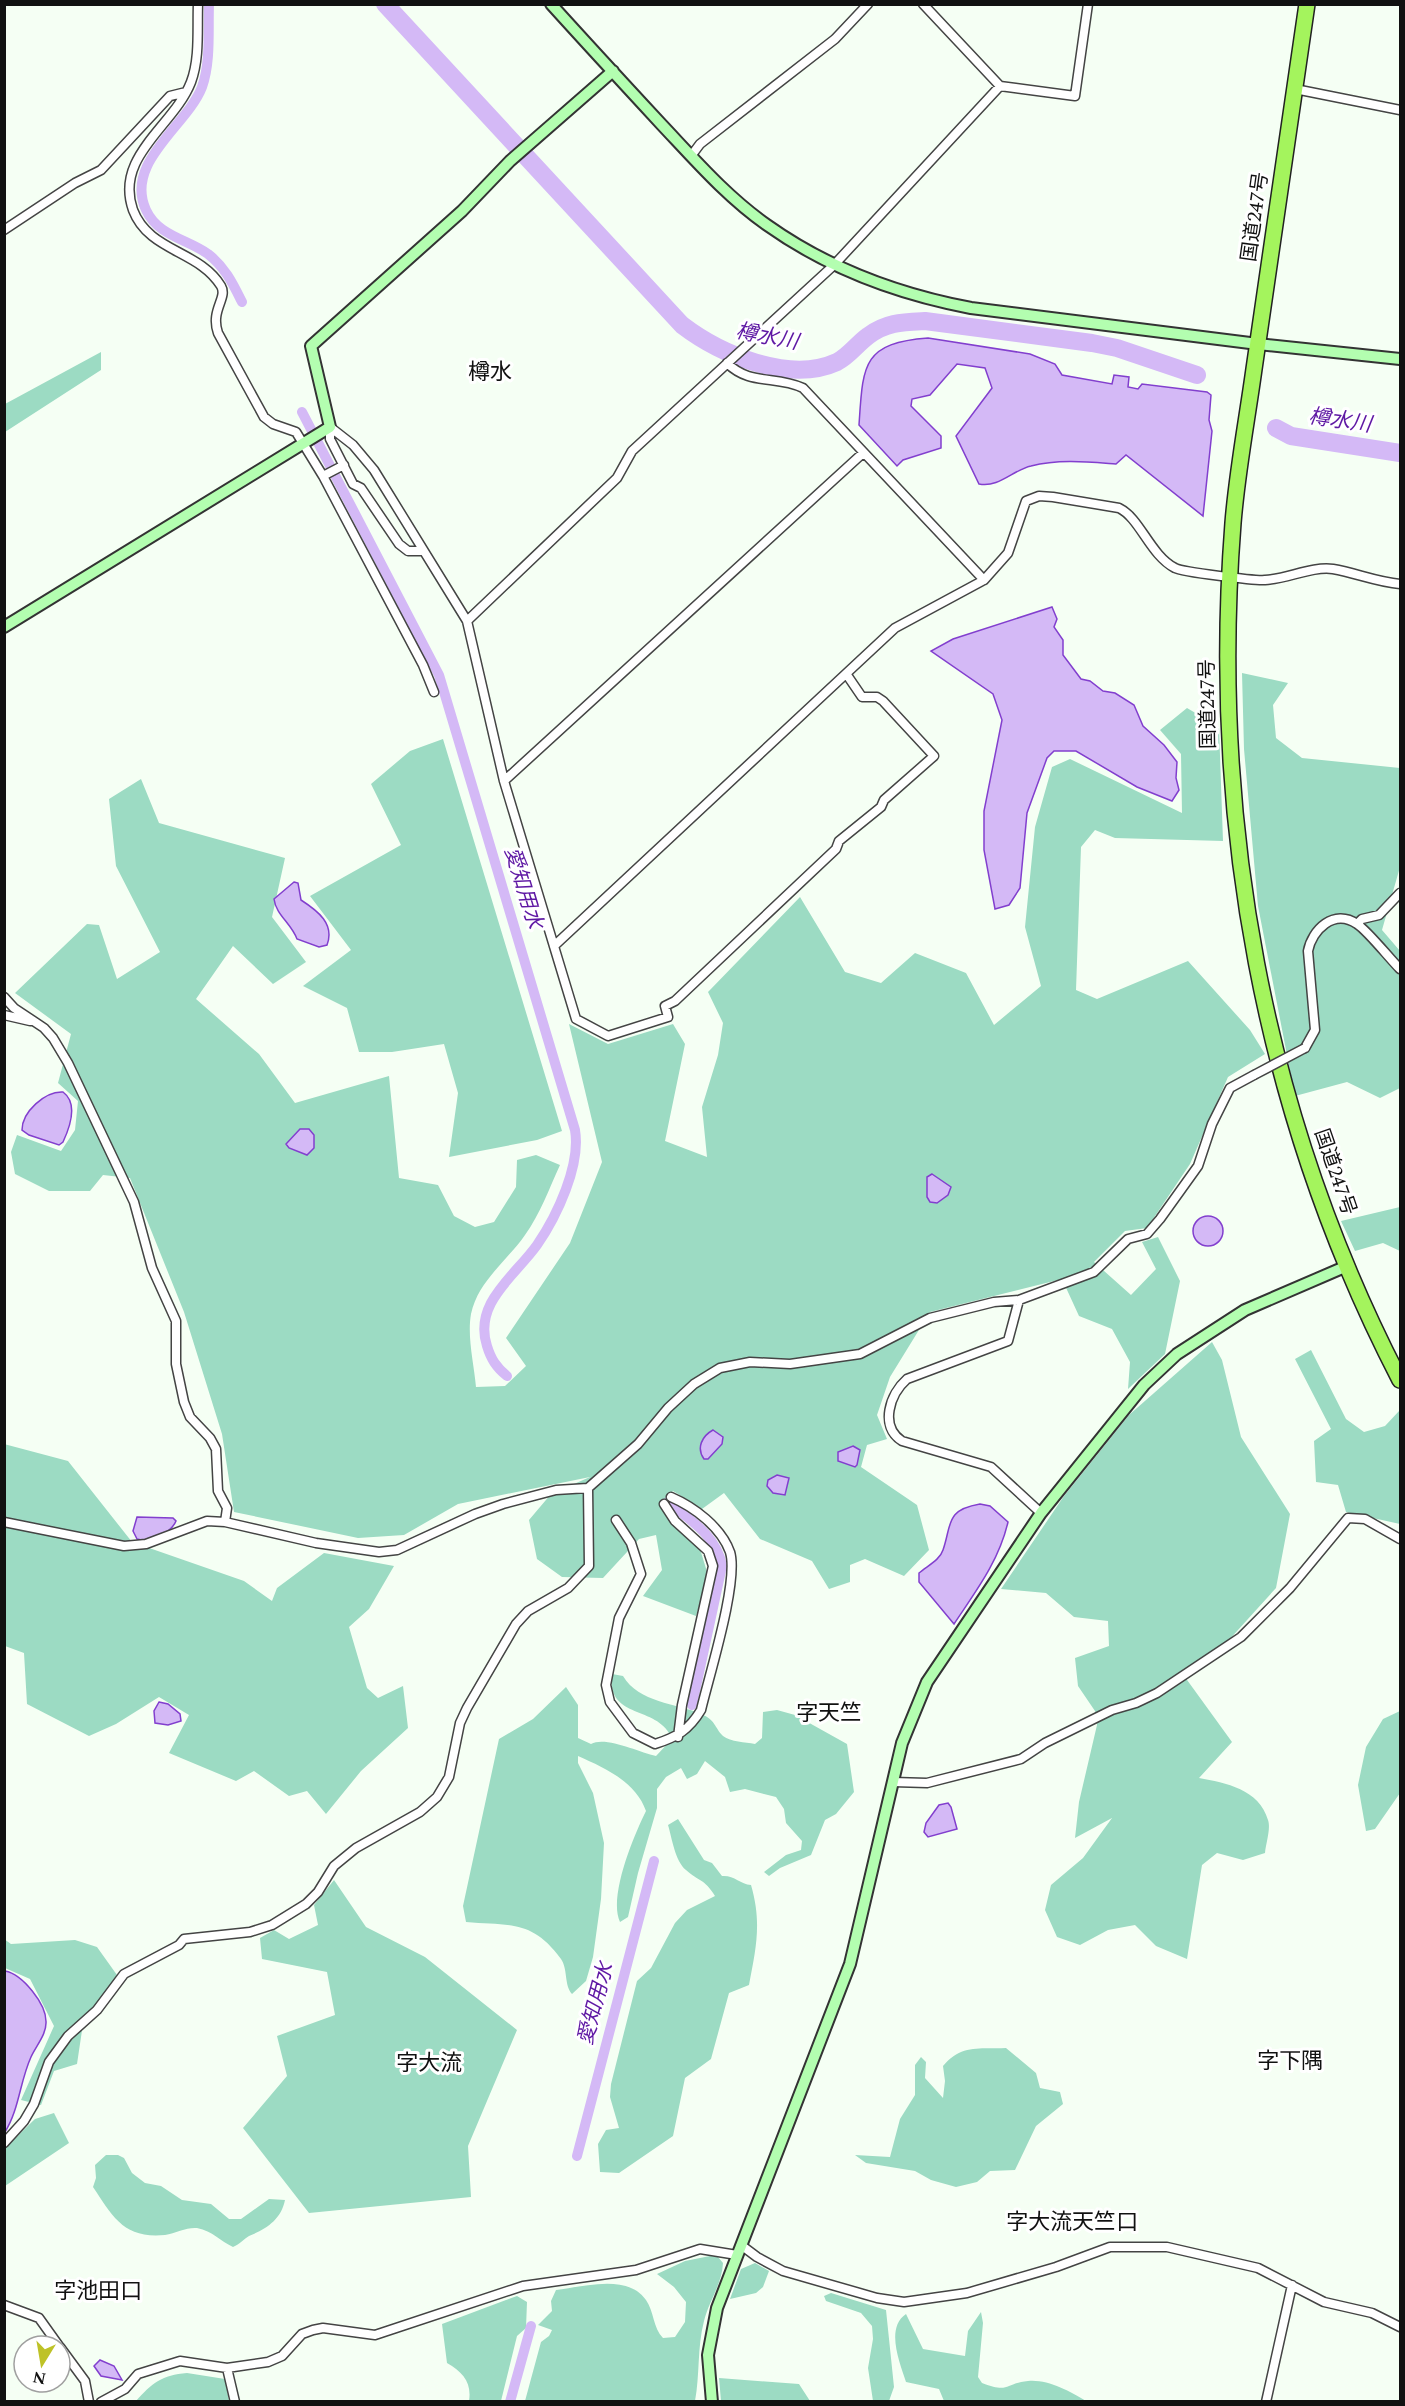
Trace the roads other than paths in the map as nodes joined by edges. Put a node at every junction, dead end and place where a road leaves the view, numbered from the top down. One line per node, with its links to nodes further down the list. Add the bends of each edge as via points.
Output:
1 (198, 4): 10 (street, via 195,69)
2 (551, 4): 7 (street)
3 (868, 4): 12 (street, via 835,39 700,144)
4 (923, 4): 8 (street)
5 (1088, 4): 8 (street, via 1075,96)
6 (1307, 4): 9 (highway, 国道247号)
7 (613, 71): 12 (street); 18 (street, via 311,346)
8 (1000, 86): 14 (street)
9 (1295, 89): 11 (street); 15 (highway, 国道247号)
10 (186, 92): 13 (street, via 170,96 101,170); 19 (street, via 134,164 130,189 134,210 155,240 193,259 223,288 224,296 214,322 218,333 264,417 296,432)
11 (1401, 110)
12 (691, 156): 14 (street, via 767,226)
13 (4, 230)
14 (834, 265): 15 (street, via 895,290 961,306); 17 (street)
15 (1258, 344): 16 (street); 24 (highway, 国道247号, via 1233,519)
16 (1401, 359)
17 (729, 361): 20 (street, via 743,377 803,388); 27 (street, via 632,451 618,478)
18 (325, 429): 19 (street); 21 (street); 23 (street, via 353,445 374,470)
19 (303, 442): 22 (street); 28 (street)
20 (862, 453): 25 (street); 31 (street)
21 (344, 465): 22 (street); 23 (street, via 353,484 361,488 399,544 408,551)
22 (323, 476): 30 (street)
23 (423, 551): 27 (street)
24 (1230, 575): 25 (street, via 1175,568 1119,508 1039,496 1023,504 1008,553); 26 (street, via 1264,581 1332,568 1377,582); 39 (highway, 国道247号, via 1229,748 1236,843 1248,923 1272,1046)
25 (984, 580): 29 (street, via 895,628)
26 (1401, 584)
27 (467, 621): 31 (street)
28 (4, 627)
29 (847, 675): 34 (street); 34 (street, via 862,697 883,701 934,756 675,1001 665,1006 669,1017 608,1036 576,1019)
30 (434, 692)
31 (504, 781): 34 (street)
32 (1401, 893): 33 (street, via 1379,915)
33 (1357, 924): 35 (street); 40 (street, bridge, via 1342,919 1321,925 1310,942 1308,972 1315,1030 1305,1048 1230,1089 1212,1124 1198,1166 1147,1234 1128,1239 1095,1272)
34 (554, 946)
35 (1401, 969)
36 (4, 997): 38 (street)
37 (4, 1015): 38 (street)
38 (33, 1022): 46 (street, via 53,1038 68,1062 138,1212 152,1268 176,1321 176,1364 186,1408 216,1449 218,1491 227,1508)
39 (1347, 1266): 41 (highway, 国道247号); 43 (street, via 1245,1310 1177,1354 1130,1401)
40 (1019, 1300): 42 (street, via 930,1318 860,1354 720,1368 694,1384 646,1436); 43 (street, via 1008,1341 907,1379 897,1388 888,1420 893,1436 902,1441 991,1467)
41 (1401, 1380)
42 (588, 1488): 46 (street, via 556,1490 503,1504 397,1550 379,1552 316,1543); 50 (street, via 589,1566 568,1588 520,1619 460,1723 452,1766 438,1797 420,1812 356,1848 334,1866 306,1904 272,1925 250,1932 184,1939 124,1974 106,2000 68,2036 49,2062 34,2104)
43 (1041, 1512): 49 (street, via 927,1682 902,1743)
44 (616, 1520): 48 (street, via 631,1543 640,1574 626,1599 613,1641 606,1685 610,1702 633,1733 655,1744)
45 (4, 1522): 46 (street, via 124,1546 146,1544 207,1521)
46 (225, 1522)
47 (1401, 1539): 49 (street, via 1365,1519 1348,1518 1290,1588 1241,1637 1157,1693 1112,1710 1021,1759 927,1783)
48 (678, 1737): 48 (street, via 713,1566 708,1551 675,1521 667,1501 684,1503 712,1525 725,1541 732,1566 701,1710)
49 (892, 1782): 51 (street, via 850,1964)
50 (4, 2143)
51 (739, 2250): 52 (street, via 783,2271 893,2302 967,2293 1056,2267 1096,2250 1125,2245 1184,2250 1258,2268); 57 (street, via 700,2249 636,2270 523,2286 375,2335 313,2330 302,2334 282,2356); 61 (street, via 711,2332 708,2377)
52 (1292, 2285): 54 (street, via 1324,2302 1372,2313); 62 (street)
53 (4, 2306): 55 (street, via 39,2318)
54 (1401, 2327)
55 (51, 2334)
56 (72, 2363): 58 (street, via 85,2380)
57 (227, 2368): 59 (street, via 180,2361 138,2374 125,2389); 60 (street)
58 (89, 2402)
59 (101, 2402)
60 (235, 2402)
61 (712, 2402)
62 (1266, 2402)

